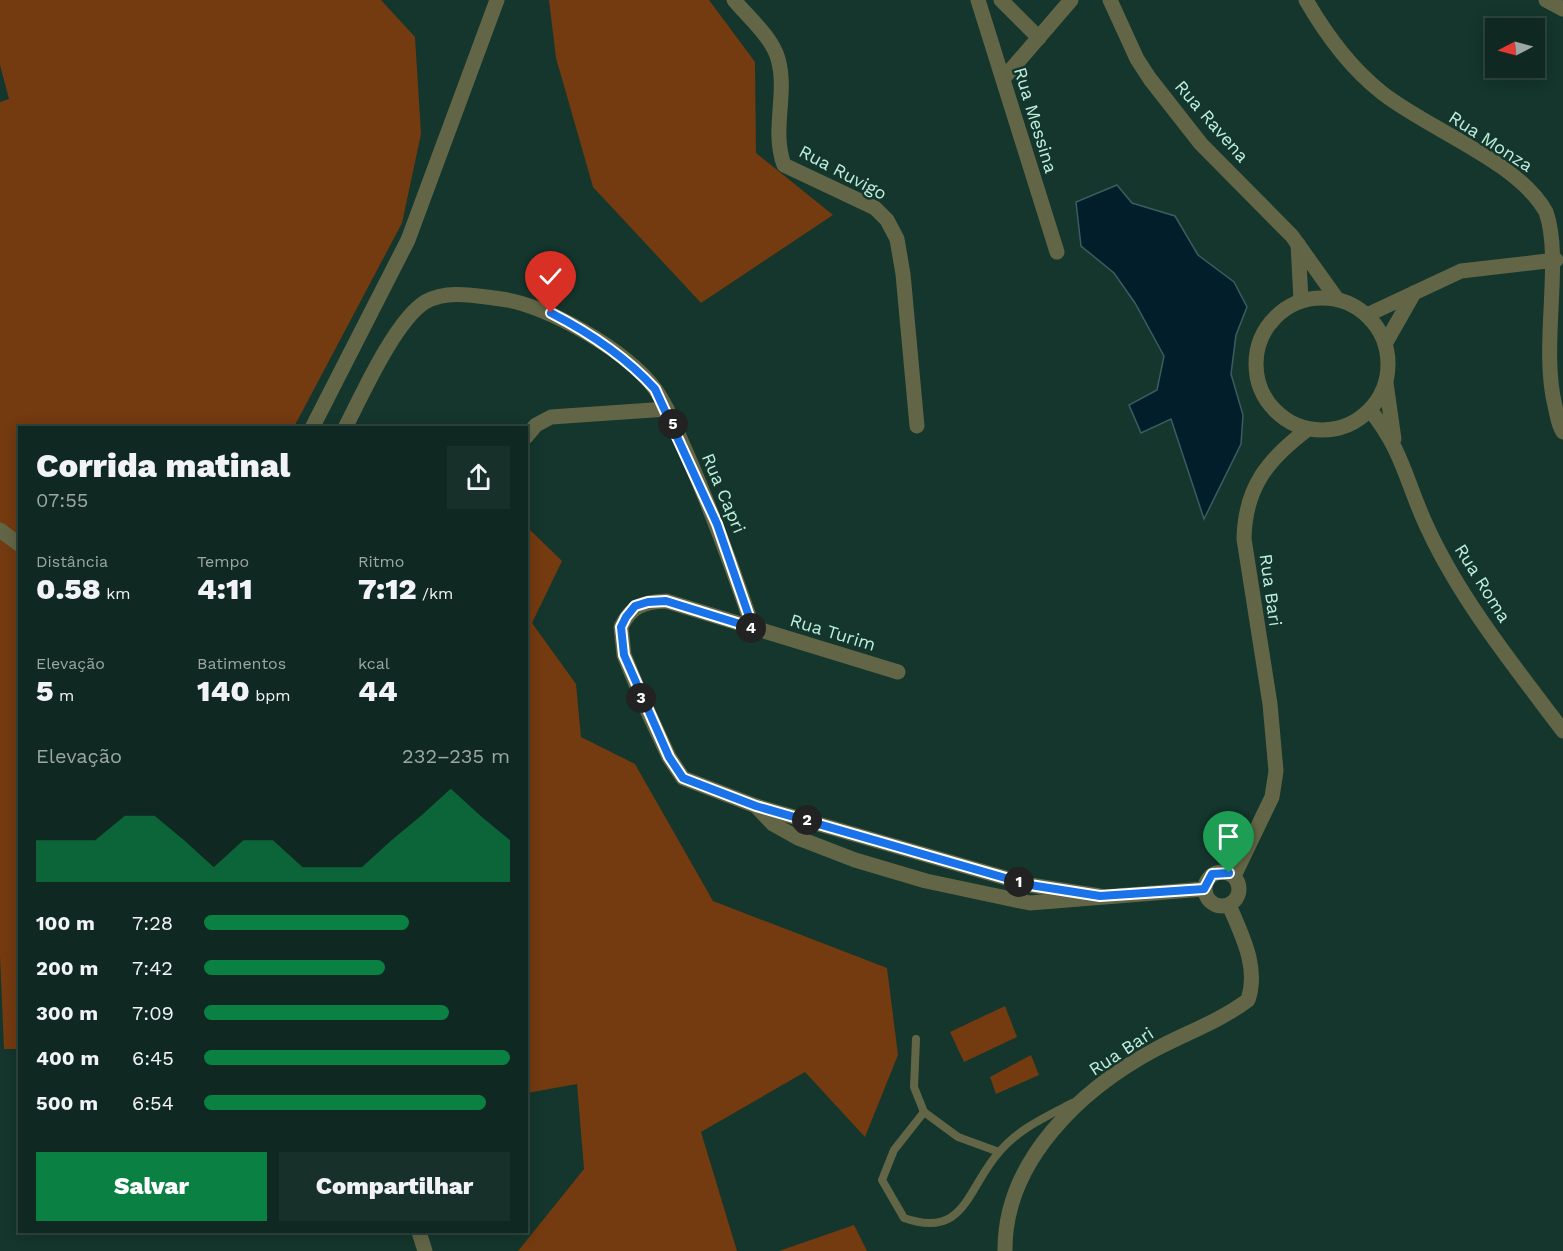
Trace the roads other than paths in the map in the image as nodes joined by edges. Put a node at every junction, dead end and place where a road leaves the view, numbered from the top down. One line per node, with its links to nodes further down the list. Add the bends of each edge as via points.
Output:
1 (497, 0): 24 (street, via 408,240)
2 (734, 0): 26 (street, Rua Ruvigo, via 779,61 778,124 784,165 875,208 897,239)
3 (978, 0): 11 (street, Rua Messina)
4 (1000, 0): 10 (street)
5 (1306, 0): 14 (street, Rua Monza, via 1338,47 1380,91 1507,172 1537,198 1556,237)
6 (1546, 0): 9 (street)
7 (1070, 1): 10 (street)
8 (1113, 3): 12 (street, Rua Ravena, via 1150,79 1201,144)
9 (1563, 9)
10 (1039, 38): 11 (street)
11 (1003, 78): 13 (street, Rua Messina)
12 (1298, 244): 16 (street, Rua Ravena); 17 (street)
13 (1057, 252)
14 (1556, 260): 15 (street, via 1461,271); 28 (street, Rua Monza, via 1550,375)
15 (1414, 293): 18 (street); 19 (street)
16 (1337, 299): 17 (street); 18 (street)
17 (1301, 300): 23 (street, via 1270,323 1260,340 1256,359 1257,378 1264,396)
18 (1366, 315): 19 (street)
19 (1385, 344): 20 (street)
20 (1386, 380): 22 (street); 30 (street, Rua Roma)
21 (667, 409): 25 (street, Rua Capri, via 643,376 574,325 531,305 448,295 425,302 415,311 388,346); 29 (street, via 551,417); 34 (street, Rua Capri, via 717,524)
22 (1370, 410): 27 (street, via 1341,428); 30 (street, Rua Roma)
23 (1283, 419): 27 (street); 31 (street, Rua Bari)
24 (313, 426)
25 (346, 426)
26 (917, 426)
27 (1308, 429): 31 (street, Rua Bari)
28 (1563, 432)
29 (528, 435)
30 (1394, 442): 36 (street, Rua Roma, via 1428,529 1466,596)
31 (1278, 452): 38 (street, Rua Bari, via 1248,499 1244,539 1276,749 1275,786)
32 (0, 531): 33 (street)
33 (18, 544)
34 (753, 628): 35 (street, Rua Turim); 37 (street, Rua Turim, via 666,601 648,602 635,606 626,617 620,640 646,709 683,778)
35 (898, 672)
36 (1563, 731)
37 (756, 806): 40 (street, Rua Turim, via 1030,885); 40 (street, Rua Turim, via 773,824 798,838 926,881 1030,903)
38 (1234, 876): 39 (street, via 1212,874); 41 (street, via 1239,892)
39 (1204, 889): 40 (street, Rua Turim); 41 (street, via 1212,904)
40 (1100, 896)
41 (1229, 905): 43 (street, Rua Bari, via 1249,957 1253,984 1248,1000 1153,1051)
42 (916, 1039): 44 (lane, via 914,1087)
43 (1089, 1095): 45 (lane, via 1026,1126); 48 (street, Rua Bari, via 1050,1131 1015,1187 1008,1211)
44 (924, 1112): 45 (lane, via 958,1137); 45 (lane, via 894,1150 882,1180 904,1218 923,1225 955,1217)
45 (999, 1152)
46 (418, 1233): 47 (street)
47 (425, 1251)
48 (1005, 1251)

